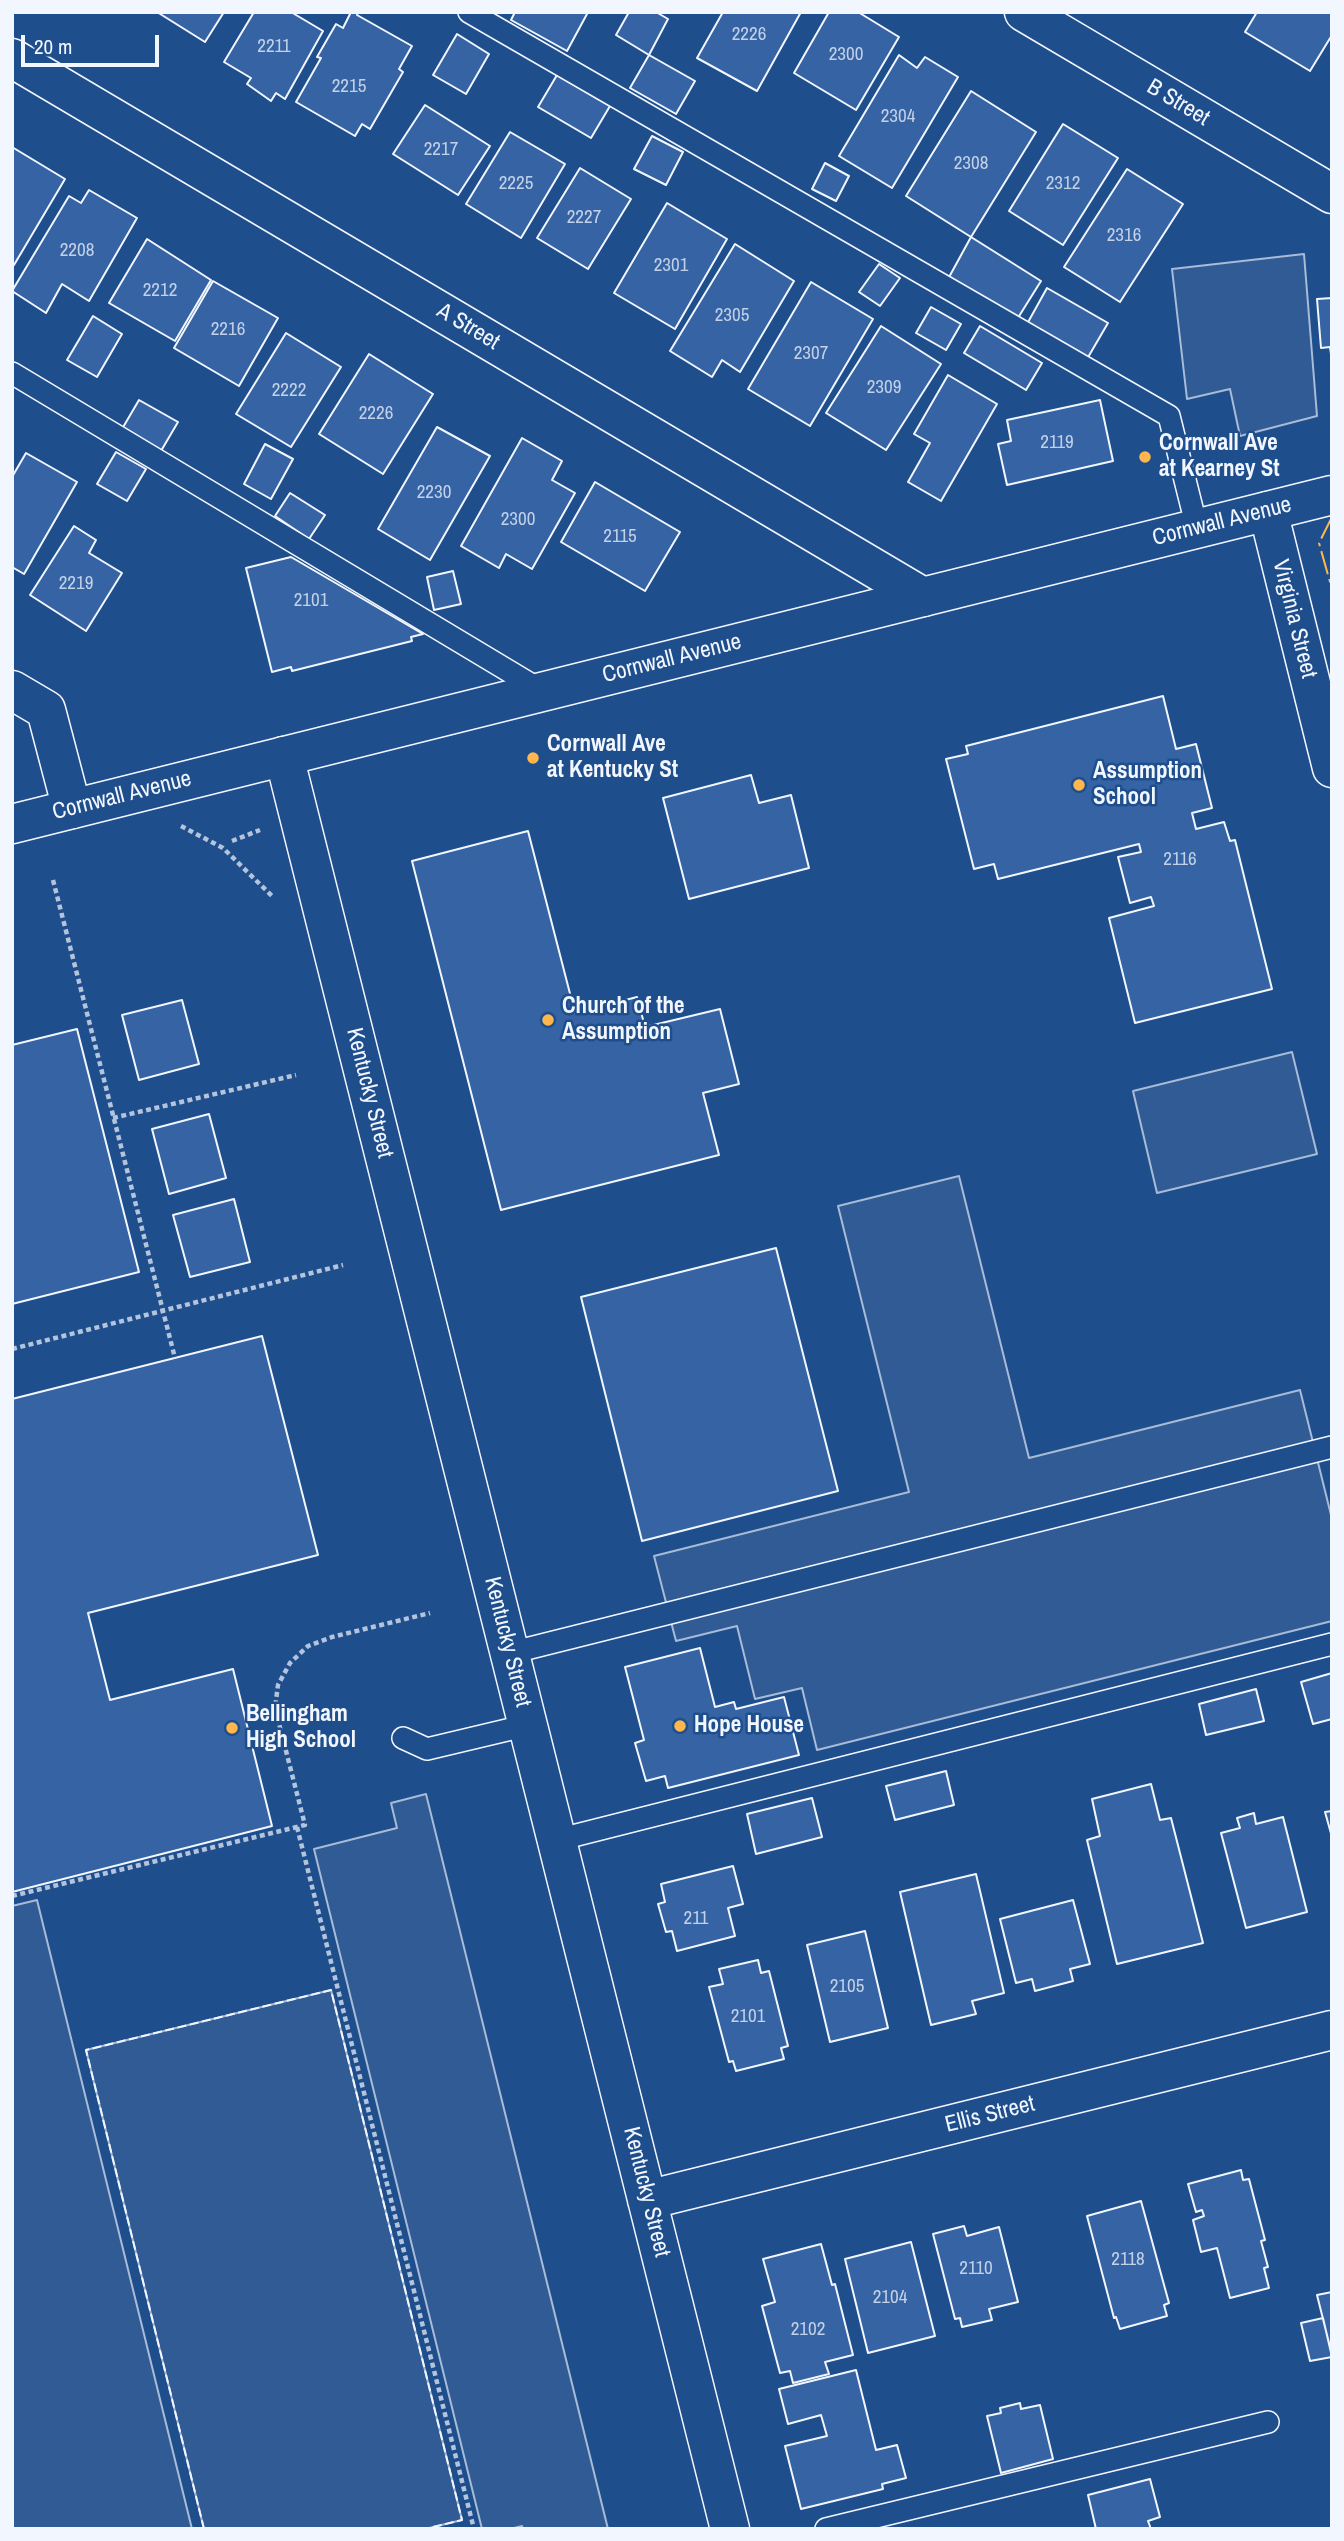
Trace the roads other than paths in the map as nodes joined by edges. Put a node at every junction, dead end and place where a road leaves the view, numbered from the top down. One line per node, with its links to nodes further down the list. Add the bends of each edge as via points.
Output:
1 (470, 12): 8 (lane, via 1169,416)
2 (1024, 12): 4 (street, B Street)
3 (12, 58): 9 (street, A Street)
4 (1332, 194)
5 (12, 373): 11 (lane)
6 (1332, 495): 7 (street, Cornwall Avenue)
7 (1268, 511): 8 (street, Cornwall Avenue); 13 (street, Virginia Street)
8 (1197, 528): 9 (street, Cornwall Avenue)
9 (923, 597): 11 (street, Cornwall Avenue)
10 (12, 690): 14 (street, via 46,710)
11 (542, 691): 12 (street, Cornwall Avenue)
12 (284, 756): 14 (street, Cornwall Avenue); 18 (street, Kentucky Street)
13 (1332, 768)
14 (72, 809): 15 (street, Cornwall Avenue)
15 (12, 824)
16 (1332, 1447): 18 (lane)
17 (1332, 1644): 21 (lane)
18 (510, 1653): 19 (street, Kentucky Street)
19 (528, 1725): 20 (lane, via 427,1749); 21 (street, Kentucky Street)
20 (403, 1738)
21 (557, 1840): 23 (street, Kentucky Street)
22 (1332, 2030): 23 (street, Ellis Street)
23 (648, 2200): 25 (street, Kentucky Street)
24 (1268, 2422): 26 (lane)
25 (730, 2529)
26 (826, 2529)

